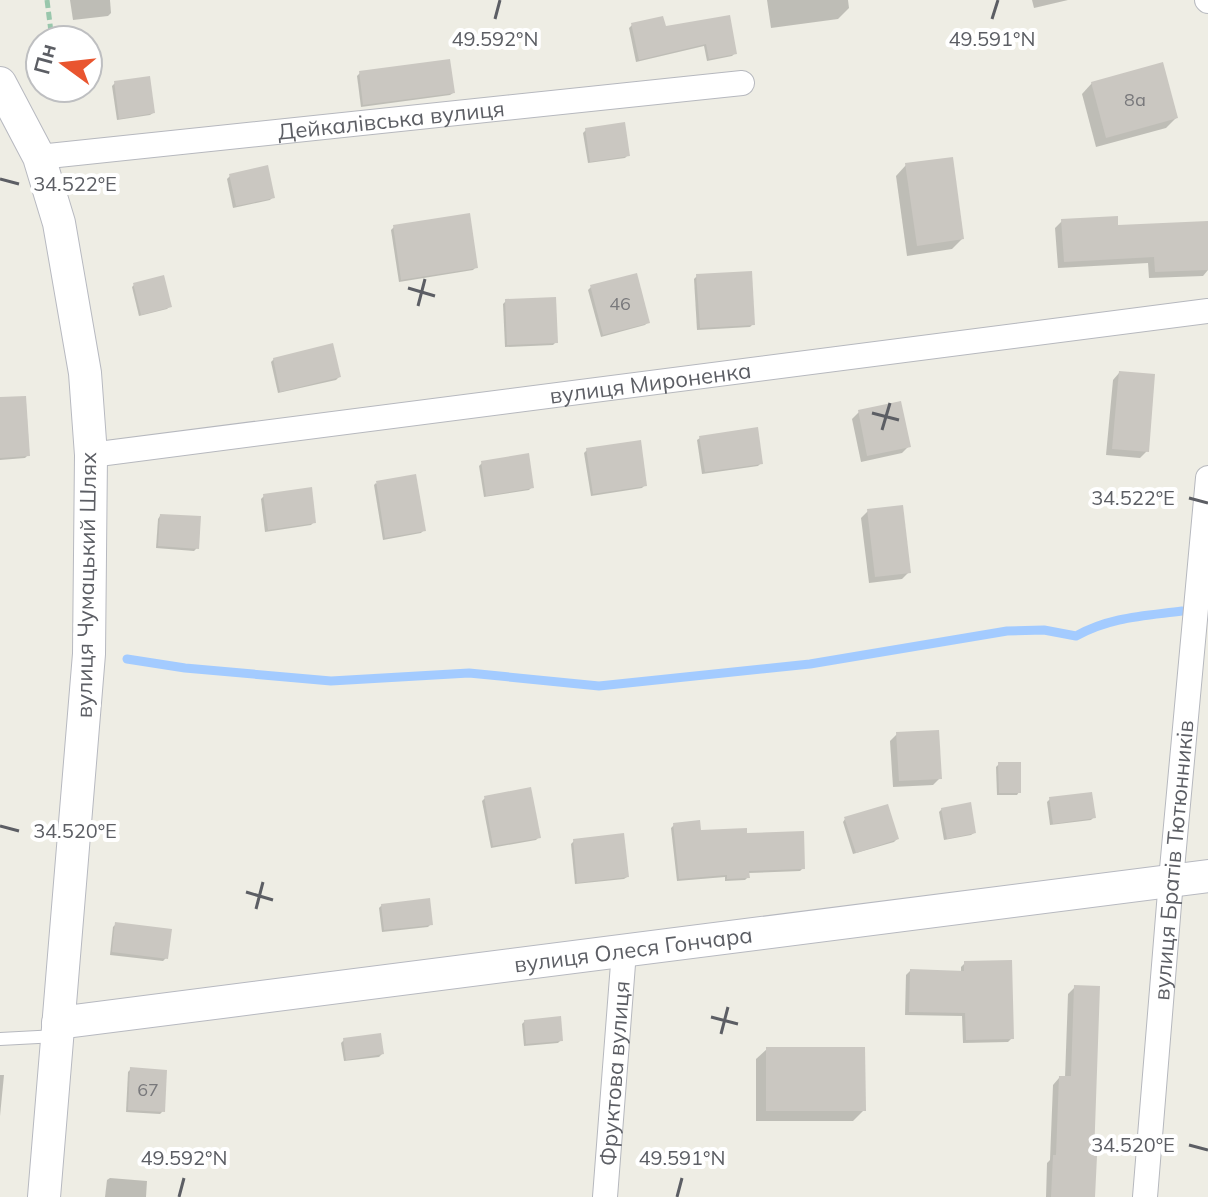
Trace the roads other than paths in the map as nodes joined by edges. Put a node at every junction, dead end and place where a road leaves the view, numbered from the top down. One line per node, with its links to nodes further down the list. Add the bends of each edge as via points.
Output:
1 (0, 83): 3 (main road, вулиця Чумацький Шлях)
2 (742, 83): 3 (street, Дейкалівська вулиця)
3 (39, 157): 5 (main road, вулиця Чумацький Шлях, via 59,223 85,373)
4 (1208, 311): 5 (street, вулиця Мироненка)
5 (91, 455): 10 (main road, вулиця Чумацький Шлях, via 89,654)
6 (1208, 478): 8 (street, вулиця Братів Тютюнників)
7 (1208, 876): 8 (main road, вулиця Олеся Гончара)
8 (1171, 880): 9 (main road, вулиця Олеся Гончара); 14 (street, вулиця Братів Тютюнників)
9 (624, 951): 10 (main road, вулиця Олеся Гончара); 13 (street, Фруктова вулиця)
10 (58, 1030): 11 (lane); 12 (main road, вулиця Чумацький Шлях)
11 (0, 1039)
12 (44, 1197)
13 (605, 1197)
14 (1145, 1197)

